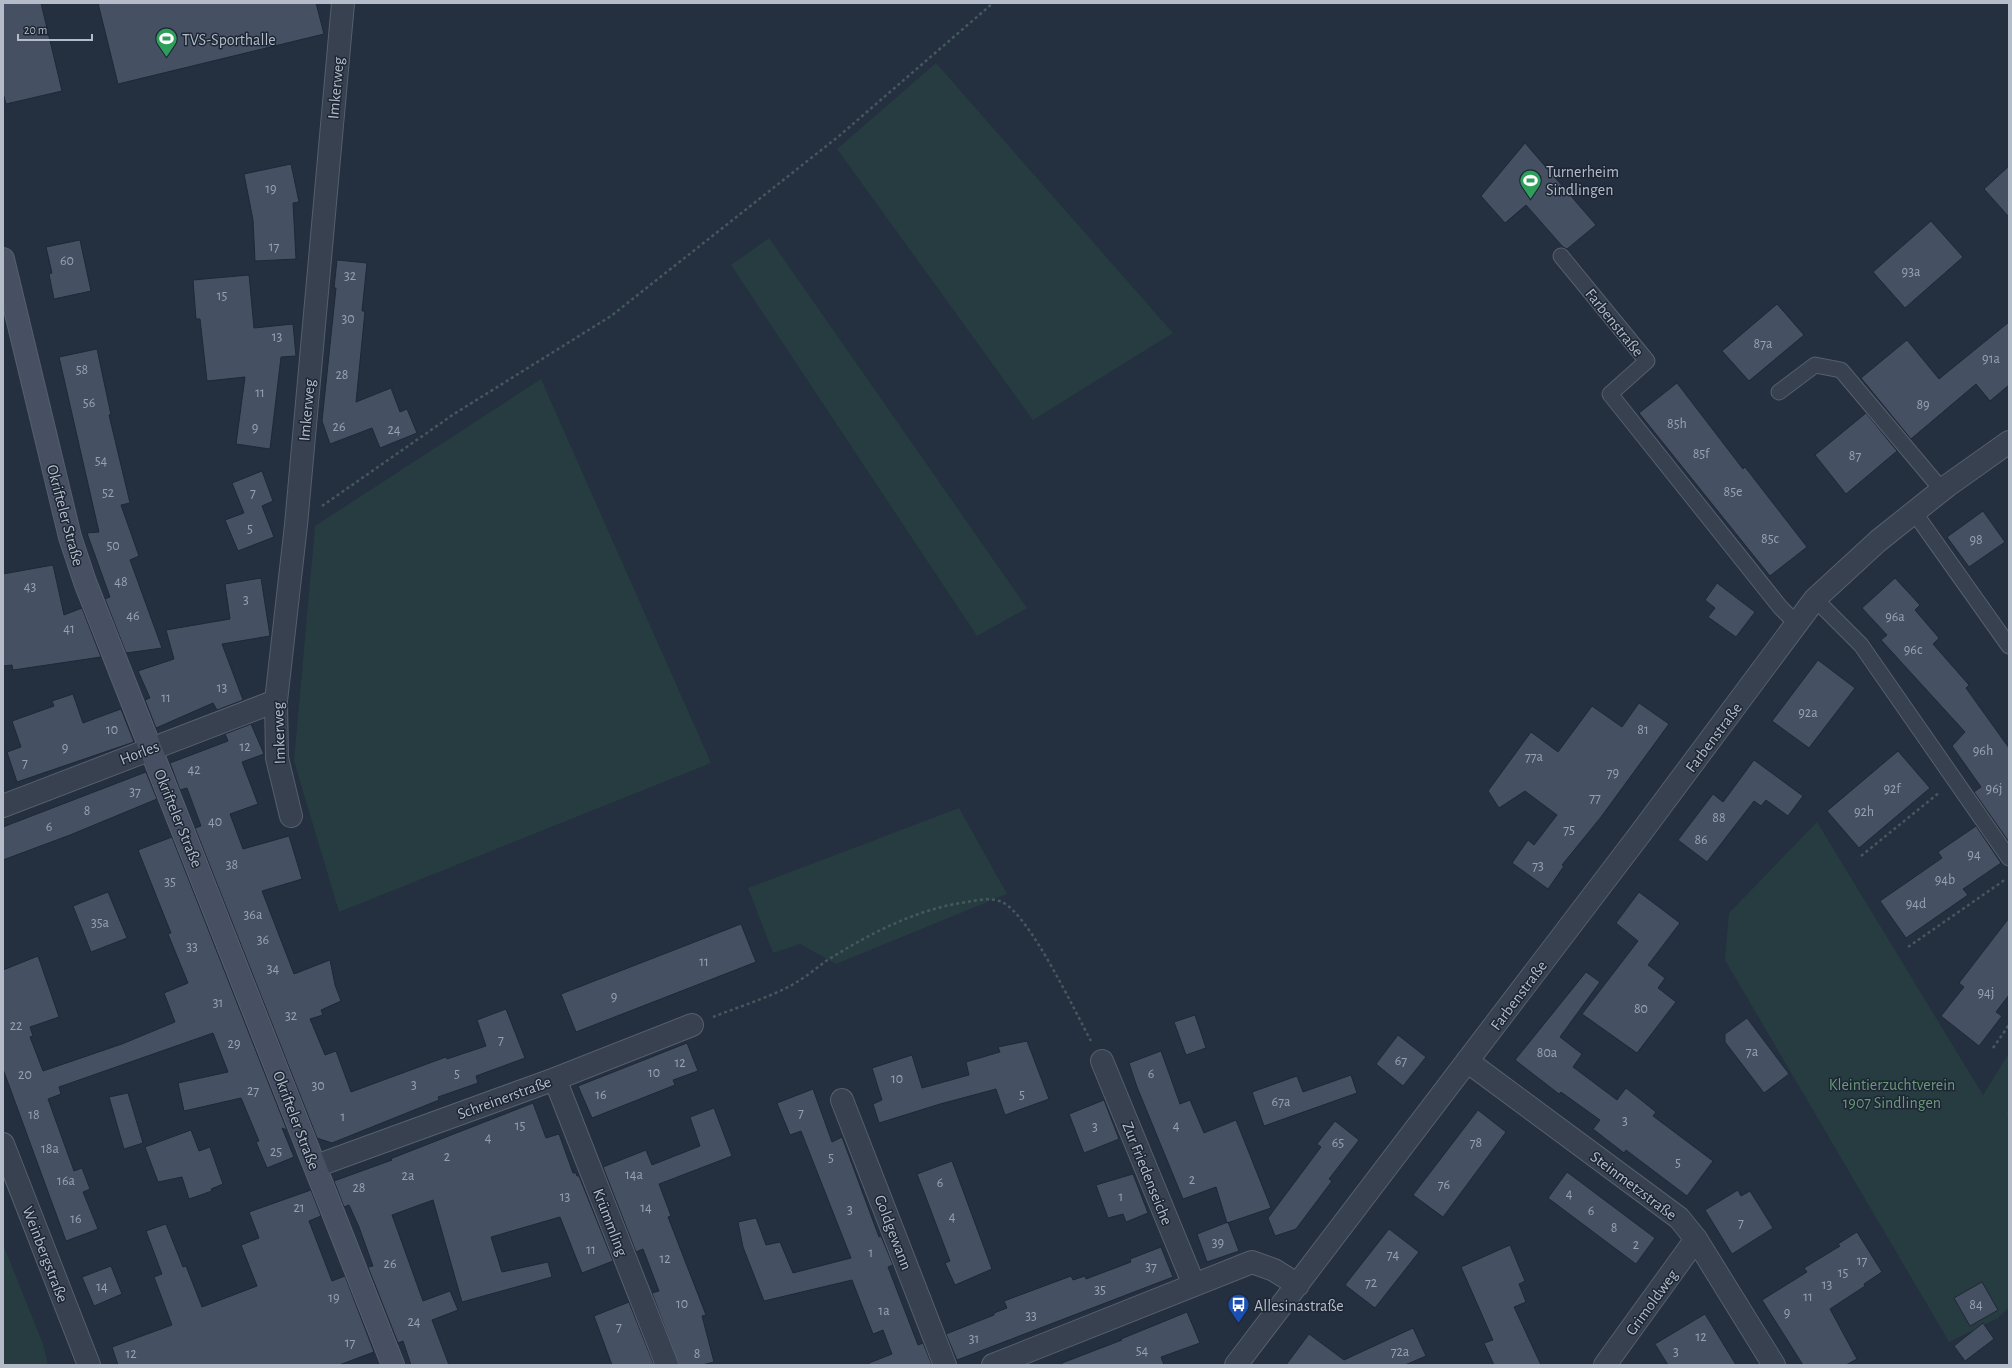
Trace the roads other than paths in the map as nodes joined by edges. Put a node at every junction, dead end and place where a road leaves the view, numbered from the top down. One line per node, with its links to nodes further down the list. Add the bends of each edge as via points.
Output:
1 (343, 3): 11 (street, Imkerweg, via 296,524)
2 (1561, 256): 9 (lane, Farbenstraße, via 1647,361 1610,394 1780,607)
3 (3, 259): 12 (street, Okrifteler Straße, via 70,537 85,582)
4 (1779, 392): 6 (lane, via 1815,365 1841,370)
5 (2009, 442): 6 (street, Farbenstraße)
6 (1942, 490): 7 (street, Farbenstraße)
7 (1914, 512): 8 (street, Farbenstraße); 10 (lane)
8 (1815, 599): 9 (street, Farbenstraße); 15 (lane, via 1861,646)
9 (1797, 624): 18 (street, Farbenstraße)
10 (2009, 646)
11 (276, 701): 12 (street, Horles); 14 (street, Imkerweg, via 277,758)
12 (151, 748): 13 (street, Horles); 22 (street, Okrifteler Straße)
13 (3, 806)
14 (291, 816)
15 (2009, 858)
16 (692, 1025): 19 (street, Schreinerstraße)
17 (1102, 1061): 25 (street, Zur Friedenseiche)
18 (1467, 1061): 23 (street, Steinmetzstraße, via 1679,1218); 24 (street, Farbenstraße)
19 (555, 1079): 22 (street, Schreinerstraße); 28 (street, Krümmling)
20 (842, 1100): 29 (street, Goldgewann)
21 (3, 1144): 26 (street, Weinbergstraße)
22 (316, 1166): 27 (street, Okrifteler Straße)
23 (1696, 1239): 32 (street, Grimoldweg); 33 (street, Steinmetzstraße)
24 (1298, 1284): 25 (street, via 1274,1270 1252,1262); 31 (street, Farbenstraße)
25 (1194, 1285): 30 (street)
26 (89, 1365)
27 (393, 1365)
28 (668, 1365)
29 (945, 1365)
30 (993, 1365)
31 (1236, 1365)
32 (1606, 1365)
33 (1774, 1365)

